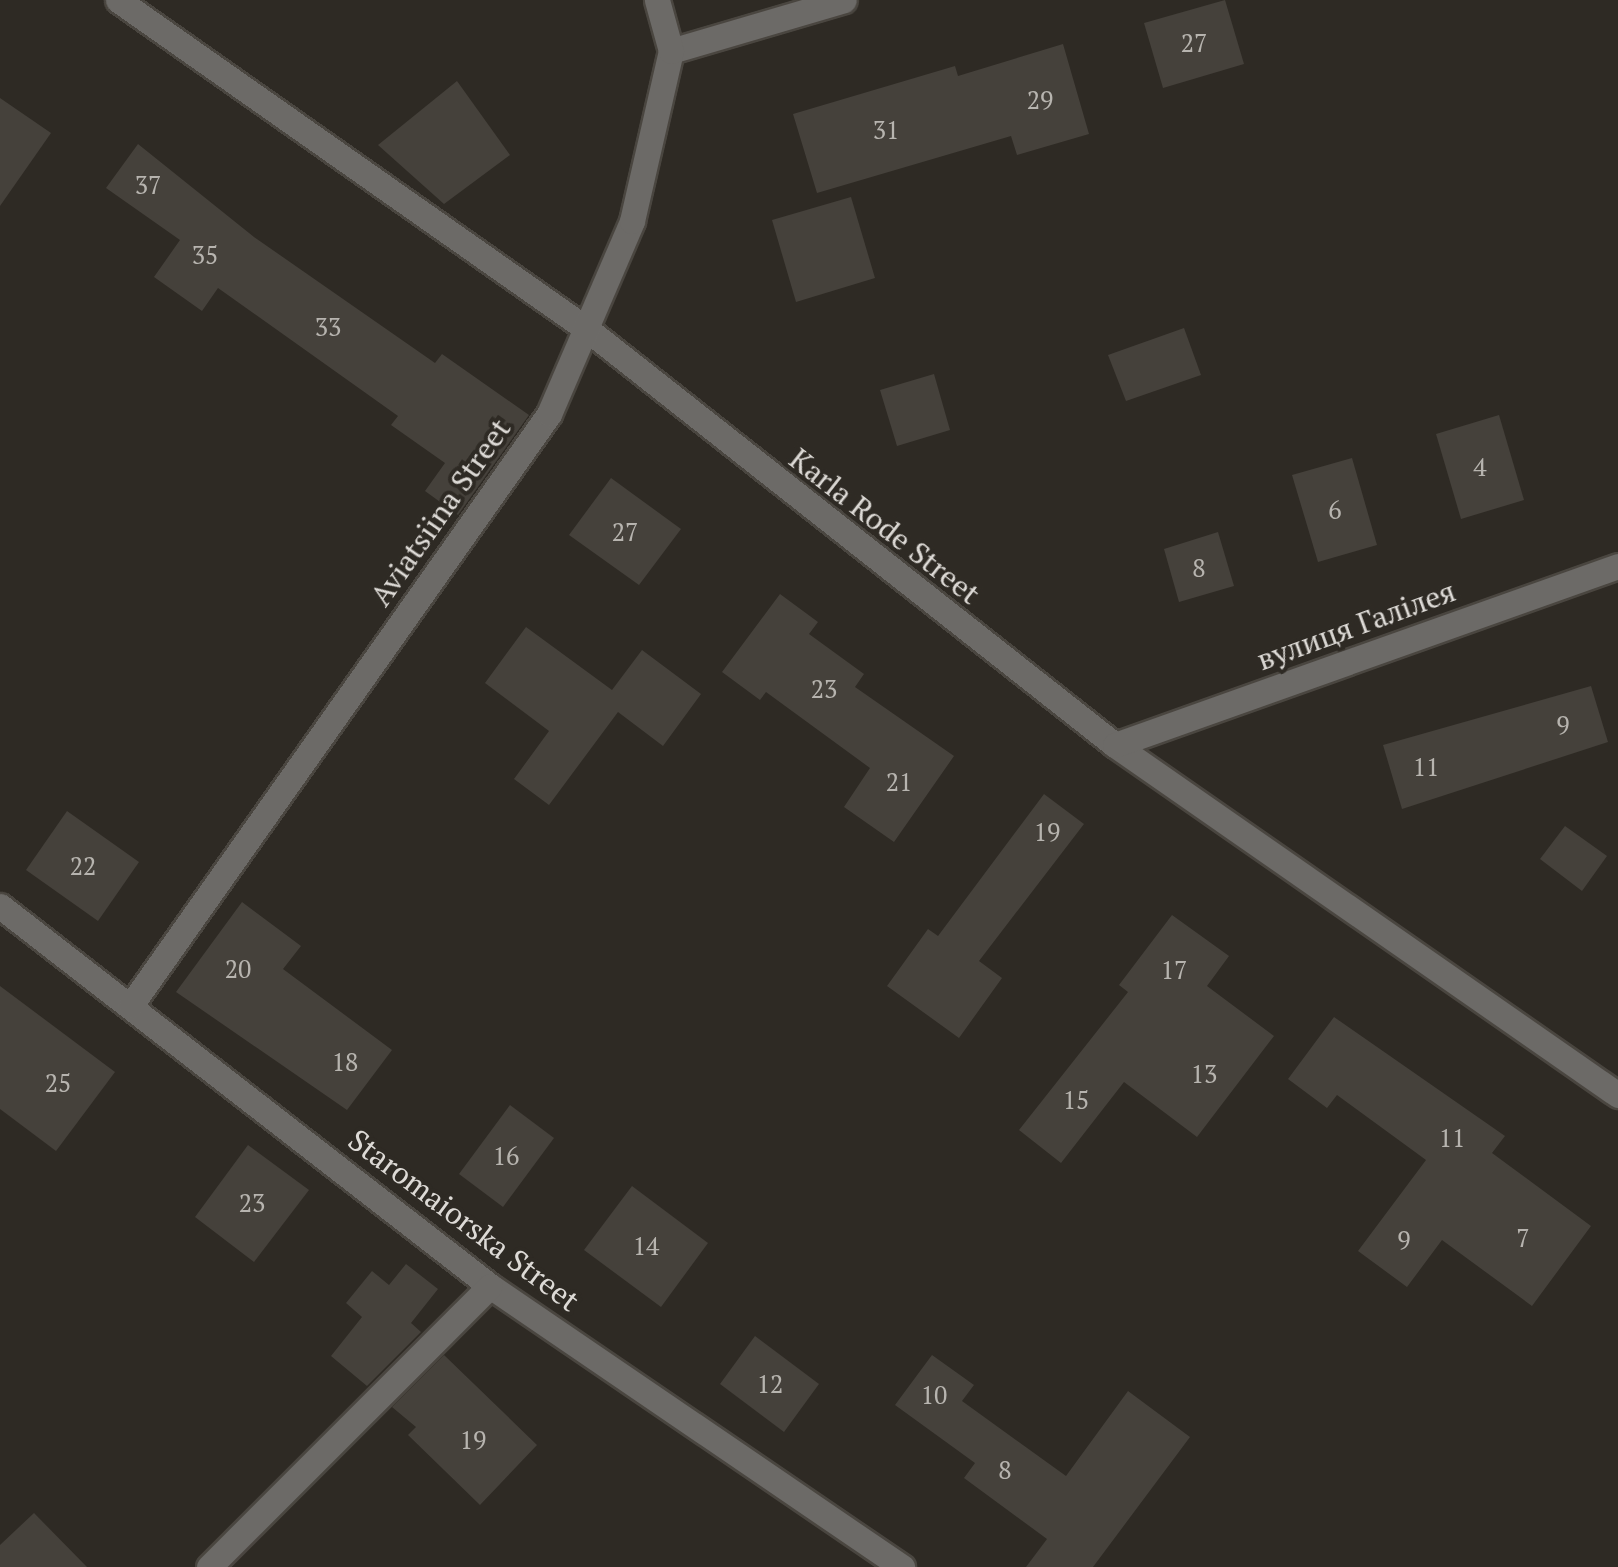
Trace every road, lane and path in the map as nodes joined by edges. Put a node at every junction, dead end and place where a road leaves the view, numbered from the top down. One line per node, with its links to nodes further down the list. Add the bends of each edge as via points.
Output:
1 (118, 0): 5 (street, Karla Rode Street)
2 (657, 0): 4 (street, Aviatsiina Street)
3 (844, 0): 4 (street)
4 (670, 51): 5 (street, Aviatsiina Street, via 632,220)
5 (588, 330): 7 (street, Karla Rode Street); 9 (street, Aviatsiina Street, via 549,414)
6 (1618, 566): 7 (street, вулиця Галілея)
7 (1115, 745): 10 (street, Karla Rode Street)
8 (0, 906): 9 (street, Staromaiorska Street)
9 (132, 1005): 11 (street, Staromaiorska Street)
10 (1618, 1095)
11 (490, 1286): 12 (street); 13 (street, Staromaiorska Street)
12 (209, 1567)
13 (902, 1567)

